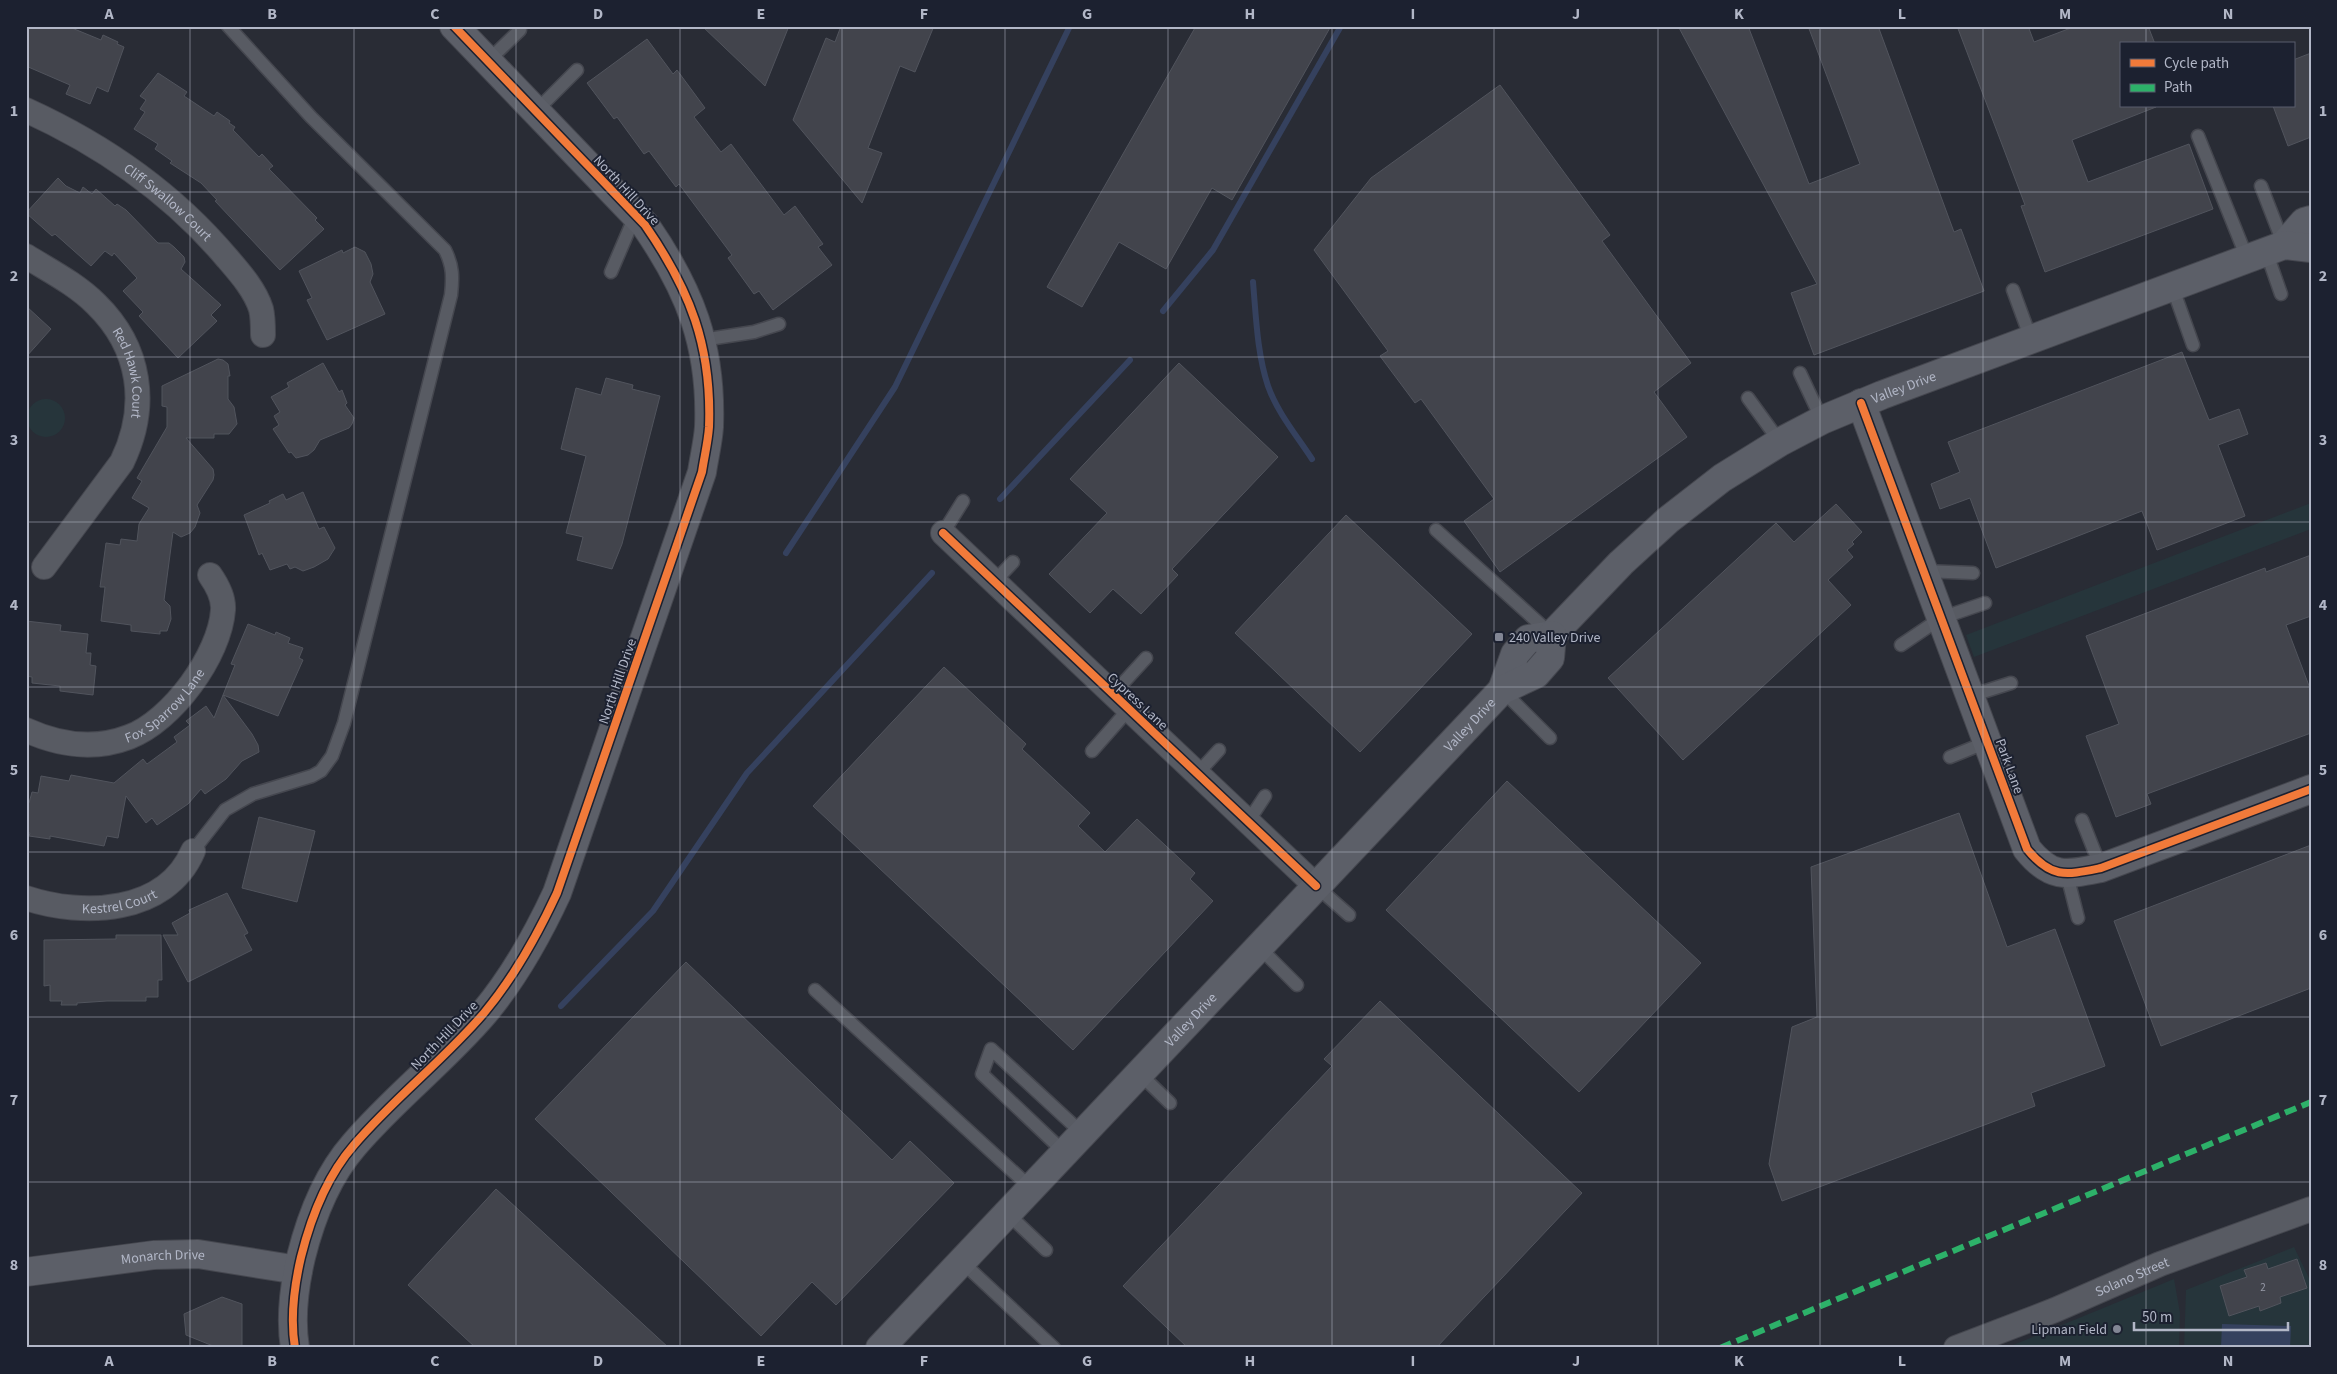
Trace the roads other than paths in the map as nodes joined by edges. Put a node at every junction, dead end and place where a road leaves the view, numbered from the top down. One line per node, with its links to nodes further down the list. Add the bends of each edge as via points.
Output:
1 (228, 26): 58 (lane, via 311,118 445,250 452,264 453,276 346,714 332,756 321,771 312,776 253,794 225,810)
2 (454, 26): 4 (street, North Hill Drive)
3 (520, 30): 4 (lane)
4 (488, 62): 7 (street, North Hill Drive)
5 (577, 70): 7 (lane)
6 (26, 110): 20 (street, Cliff Swallow Court, via 120,162 208,235 254,293 261,309)
7 (536, 110): 10 (street, North Hill Drive)
8 (2198, 136): 13 (lane)
9 (2261, 186): 13 (lane)
10 (635, 216): 15 (lane); 22 (street, North Hill Drive, via 668,259 688,297)
11 (2311, 220): 13 (street, Valley Drive)
12 (2311, 248): 13 (street, Valley Drive)
13 (2265, 252): 16 (street, Valley Drive); 18 (lane)
14 (26, 256): 33 (street, Red Hawk Court, via 83,292 110,319 130,354 138,398 135,428 122,462)
15 (611, 272)
16 (2172, 286): 21 (street, Valley Drive); 23 (lane)
17 (2012, 290): 21 (lane)
18 (2281, 294)
19 (779, 324): 22 (lane, via 754,332)
20 (263, 335)
21 (2031, 339): 26 (street, Valley Drive)
22 (702, 340): 76 (street, North Hill Drive, via 709,385 709,429 702,472 557,893 537,936 485,1012 353,1146 318,1202)
23 (2193, 345)
24 (1800, 373): 27 (lane)
25 (1748, 398): 28 (lane)
26 (1861, 403): 27 (street, Valley Drive); 34 (street, Park Lane)
27 (1822, 420): 28 (street, Valley Drive)
28 (1780, 442): 40 (street, Valley Drive, via 1722,478 1674,515 1621,563)
29 (963, 501): 31 (lane)
30 (1436, 530): 40 (lane)
31 (942, 533): 37 (street, Cypress Lane)
32 (1013, 562): 37 (lane)
33 (44, 567)
34 (1924, 571): 35 (lane); 39 (street, Park Lane)
35 (1973, 573)
36 (210, 575): 47 (street, Fox Sparrow Lane, via 219,588 223,608 221,623 198,674 166,713 130,736 92,745 54,741)
37 (994, 582): 46 (street, Cypress Lane)
38 (1985, 603): 39 (lane)
39 (1941, 618): 41 (lane); 45 (street, Park Lane)
40 (1552, 635): 44 (street, Valley Drive, via 1528,639 1515,654)
41 (1901, 645)
42 (1146, 658): 46 (lane)
43 (2011, 683): 45 (lane)
44 (1502, 690): 48 (lane); 61 (street, Valley Drive)
45 (1970, 696): 49 (street, Park Lane)
46 (1121, 701): 51 (lane); 53 (street, Cypress Lane)
47 (26, 730)
48 (1550, 738)
49 (1987, 742): 52 (lane); 60 (street, Park Lane, via 2027,849 2038,863)
50 (1218, 750): 53 (lane)
51 (1092, 751)
52 (1950, 756)
53 (1197, 774): 57 (street, Cypress Lane)
54 (2311, 789): 59 (street)
55 (1265, 796): 57 (lane)
56 (2082, 820): 59 (lane)
57 (1248, 822): 61 (street, Cypress Lane)
58 (193, 851): 62 (street, Kestrel Court, via 188,864 170,883 148,896 122,905 68,909)
59 (2101, 868): 60 (street)
60 (2067, 875): 64 (lane)
61 (1316, 886): 63 (lane); 65 (street, Valley Drive)
62 (26, 898)
63 (1350, 915)
64 (2078, 918)
65 (1259, 947): 66 (lane); 68 (street, Valley Drive)
66 (1297, 985)
67 (815, 990): 71 (lane)
68 (1139, 1073): 69 (lane); 70 (street, Valley Drive)
69 (1170, 1103)
70 (1073, 1143): 70 (lane, via 991,1049 982,1074); 71 (street, Valley Drive)
71 (1031, 1188): 73 (street, Valley Drive)
72 (2311, 1209): 81 (street, Solano Street, via 2160,1264 2055,1310)
73 (1006, 1213): 74 (lane); 75 (street, Valley Drive)
74 (1046, 1250)
75 (961, 1262): 79 (street, Valley Drive); 80 (lane)
76 (298, 1270): 77 (street, Monarch Drive, via 198,1254 154,1255); 78 (street, North Hill Drive, via 293,1306)
77 (26, 1272)
78 (295, 1348)
79 (880, 1348)
80 (1054, 1348)
81 (1956, 1348)

